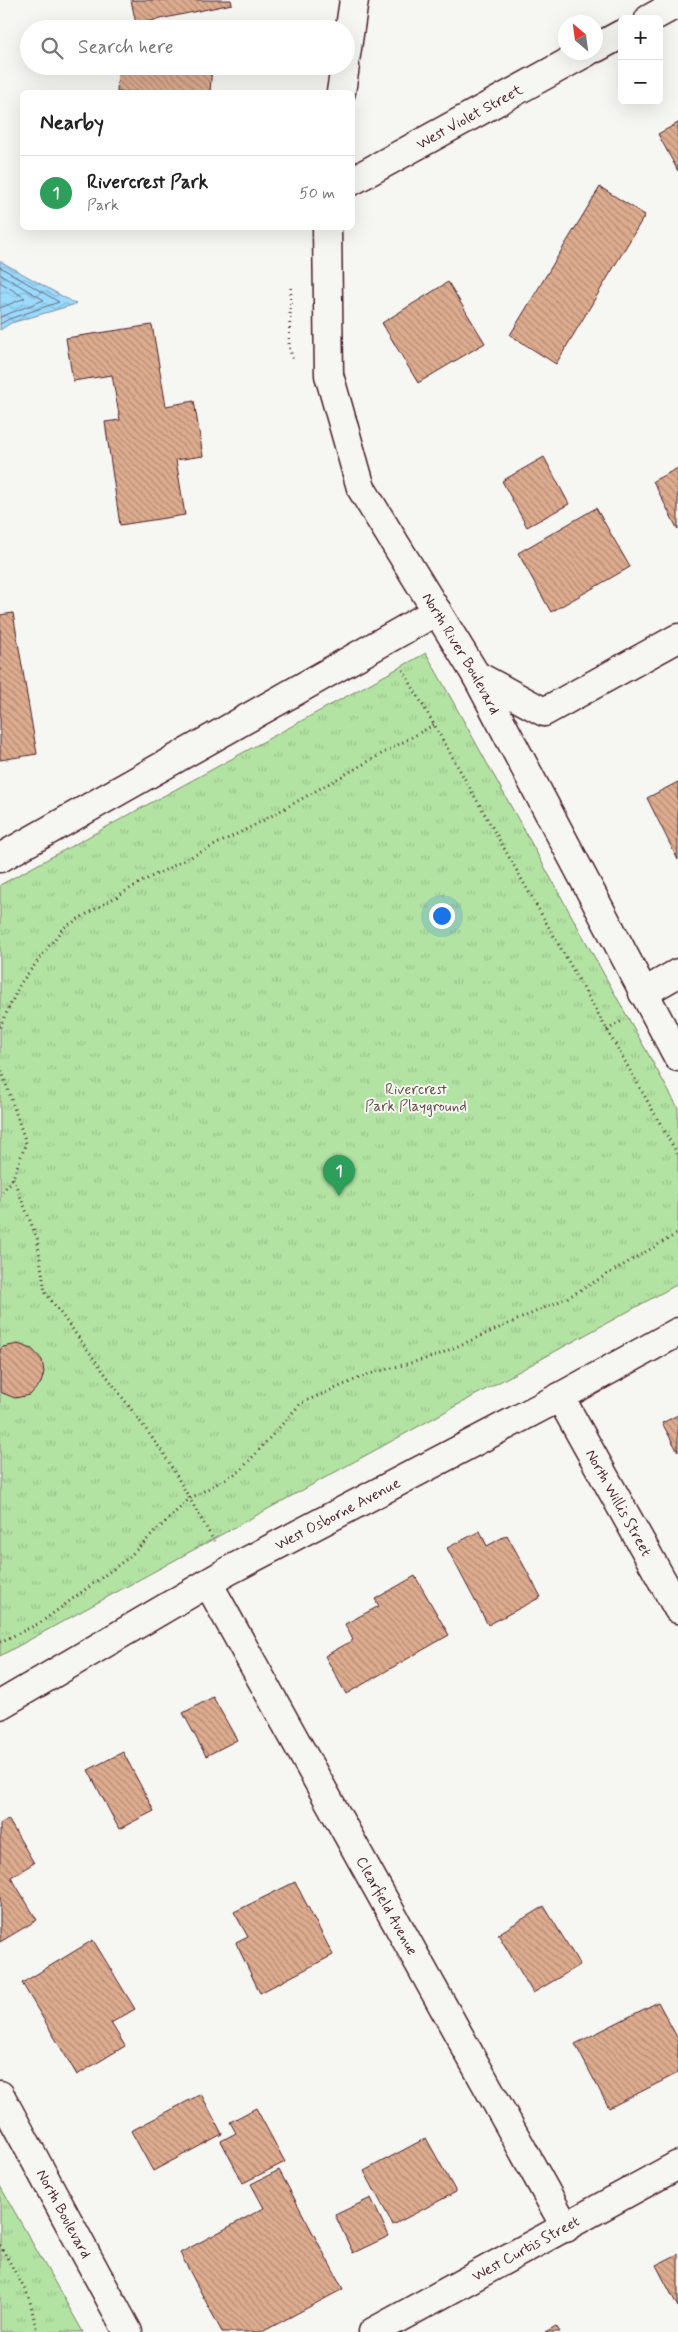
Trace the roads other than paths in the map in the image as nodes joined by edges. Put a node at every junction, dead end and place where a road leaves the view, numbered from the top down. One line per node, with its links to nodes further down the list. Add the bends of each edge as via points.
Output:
1 (354, 0): 4 (street)
2 (678, 3): 3 (street)
3 (656, 15)
4 (351, 20)
5 (618, 36): 6 (street)
6 (603, 44)
7 (572, 60): 10 (street, West Violet Street)
8 (344, 75): 9 (street)
9 (341, 90)
10 (355, 179)
11 (327, 230): 12 (street, North River Boulevard, via 329,375 361,488)
12 (437, 611): 14 (street, North River Boulevard); 15 (street)
13 (678, 638): 14 (street, via 544,712)
14 (476, 675): 17 (street, North River Boulevard)
15 (0, 858)
16 (678, 973): 17 (street)
17 (643, 992): 18 (street, North River Boulevard)
18 (678, 1057)
19 (678, 1332): 20 (street, West Osborne Avenue)
20 (560, 1397): 21 (street, West Osborne Avenue); 22 (street, North Willis Street)
21 (208, 1583): 23 (street, West Osborne Avenue); 26 (street, Clearfield Avenue)
22 (678, 1609)
23 (0, 1705)
24 (0, 2095): 27 (street, North Boulevard)
25 (678, 2165): 26 (street, West Curtis Street)
26 (566, 2228): 28 (street, West Curtis Street)
27 (128, 2332)
28 (373, 2332)

